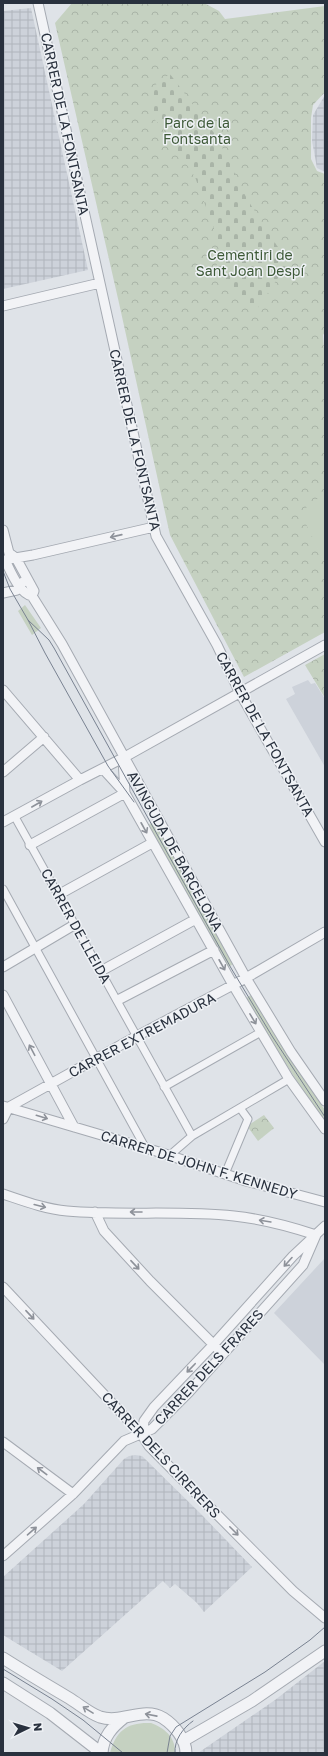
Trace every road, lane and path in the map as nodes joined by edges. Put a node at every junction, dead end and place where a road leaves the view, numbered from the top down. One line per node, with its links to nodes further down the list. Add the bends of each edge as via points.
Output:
1 (38, 3): 2 (street, CARRER DE LA FONTSANTA)
2 (100, 283): 3 (street); 4 (street, CARRER DE LA FONTSANTA)
3 (3, 306)
4 (154, 527): 6 (street, one-way to 6); 12 (street, CARRER DE LA FONTSANTA, via 156,536 217,645)
5 (3, 530): 6 (street, AVINGUDA DE BARCELONA)
6 (8, 558): 7 (street, AVINGUDA DE BARCELONA); 8 (street, AVINGUDA DE BARCELONA)
7 (25, 573): 8 (street); 10 (street, AVINGUDA DE BARCELONA, via 34,591)
8 (20, 586): 9 (street); 10 (street, AVINGUDA DE BARCELONA, via 27,595)
9 (3, 593)
10 (32, 596): 15 (street, AVINGUDA DE BARCELONA, via 62,644)
11 (325, 645): 12 (street)
12 (240, 693): 15 (street); 21 (street, CARRER DE LA FONTSANTA)
13 (5, 697): 14 (street)
14 (44, 737): 17 (street); 18 (street)
15 (123, 758): 16 (street); 19 (street); 33 (street, AVINGUDA DE BARCELONA)
16 (103, 769): 18 (street); 19 (street, AVINGUDA DE BARCELONA)
17 (3, 772)
18 (80, 780): 20 (street, one-way to 18)
19 (125, 794): 22 (street, AVINGUDA DE BARCELONA, one-way to 22); 23 (street)
20 (7, 819): 23 (street, CARRER DE LLEIDA)
21 (325, 842)
22 (152, 843): 25 (street); 26 (street, AVINGUDA DE BARCELONA)
23 (30, 845): 25 (street, CARRER DE LLEIDA)
24 (3, 889): 29 (street)
25 (58, 895): 27 (street, CARRER DE LLEIDA)
26 (196, 919): 30 (street, AVINGUDA DE BARCELONA); 32 (street)
27 (74, 925): 29 (street); 32 (street, CARRER DE LLEIDA)
28 (325, 932): 33 (street, CARRER EXTREMADURA)
29 (35, 947): 31 (street); 39 (street)
30 (214, 950): 34 (street, AVINGUDA DE BARCELONA, one-way to 34); 36 (street)
31 (3, 966)
32 (100, 971): 36 (street, CARRER DE LLEIDA)
33 (246, 978): 34 (street, CARRER EXTREMADURA); 43 (street, AVINGUDA DE BARCELONA)
34 (233, 985): 37 (street, AVINGUDA DE BARCELONA, one-way to 37); 38 (street, CARRER EXTREMADURA)
35 (3, 995): 41 (street, one-way to 35)
36 (118, 1000): 38 (street, CARRER DE LLEIDA)
37 (261, 1032): 40 (street, AVINGUDA DE BARCELONA); 42 (street)
38 (137, 1036): 39 (street, CARRER EXTREMADURA); 42 (street, CARRER DE LLEIDA)
39 (96, 1059): 41 (street, CARRER EXTREMADURA); 50 (street)
40 (289, 1079): 45 (street); 48 (street, AVINGUDA DE BARCELONA)
41 (50, 1084): 44 (street, CARRER EXTREMADURA); 47 (street)
42 (164, 1087): 49 (street, CARRER DE LLEIDA)
43 (325, 1101)
44 (6, 1106): 46 (street); 47 (street, CARRER DE JOHN F. KENNEDY, one-way to 47)
45 (240, 1108): 49 (street); 52 (street, via 248,1119)
46 (3, 1119)
47 (74, 1127): 50 (street, CARRER DE JOHN F. KENNEDY)
48 (325, 1129)
49 (192, 1136): 51 (street)
50 (146, 1149): 51 (street, CARRER DE JOHN F. KENNEDY)
51 (169, 1156): 52 (street, CARRER DE JOHN F. KENNEDY)
52 (225, 1174): 54 (street, CARRER DE JOHN F. KENNEDY)
53 (3, 1194): 55 (street, one-way to 55, via 44,1207)
54 (325, 1202)
55 (95, 1212): 57 (street, one-way to 55, via 278,1223 234,1216 170,1212); 59 (street, one-way to 59, via 104,1231)
56 (325, 1226): 57 (street, CARRER DELS FRARES)
57 (316, 1235): 59 (street, CARRER DELS FRARES, one-way to 59); 60 (street, CARRER DELS FRARES, via 302,1265)
58 (3, 1287): 61 (street, CARRER DELS CIRERERS, one-way to 61)
59 (213, 1345): 60 (street); 61 (street, CARRER DELS FRARES, one-way to 61, via 154,1407 144,1421)
60 (223, 1353): 61 (street, CARRER DELS FRARES, via 152,1430)
61 (142, 1435): 63 (street, via 124,1442); 65 (street, CARRER DELS CIRERERS, one-way to 65, via 149,1446 288,1585)
62 (3, 1442): 63 (street, one-way to 62)
63 (73, 1494): 64 (street, one-way to 63)
64 (3, 1556)
65 (325, 1618)
66 (325, 1641): 67 (street)
67 (321, 1653): 71 (street, via 265,1692)
68 (3, 1658): 70 (street, one-way to 68, via 107,1718 95,1714)
69 (3, 1683): 72 (street, via 50,1713)
70 (125, 1717): 71 (street, one-way to 70, via 174,1727 154,1714 143,1713); 73 (street, via 109,1732 102,1746)
71 (183, 1741): 74 (street)
72 (98, 1753)
73 (102, 1753)
74 (186, 1753)

